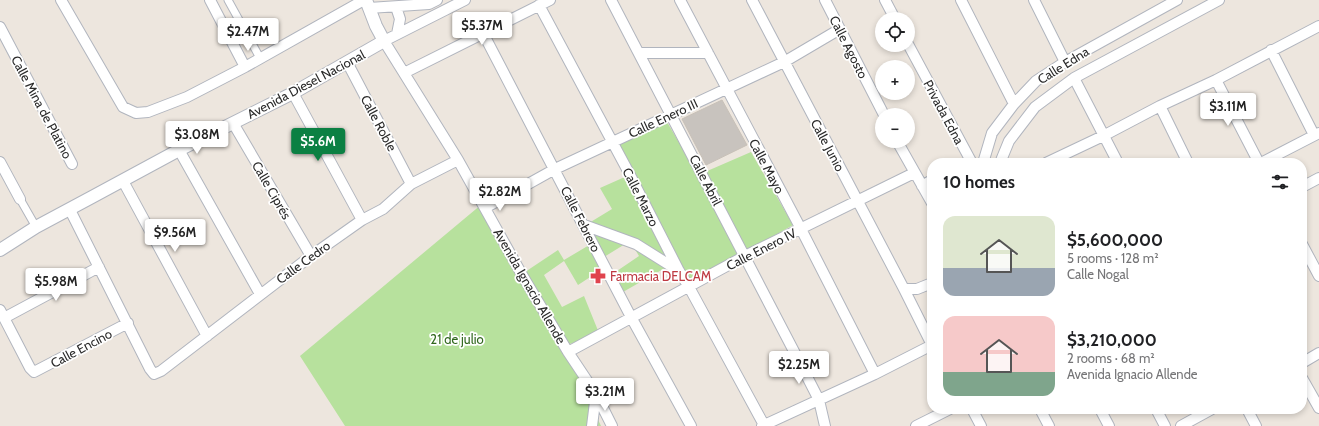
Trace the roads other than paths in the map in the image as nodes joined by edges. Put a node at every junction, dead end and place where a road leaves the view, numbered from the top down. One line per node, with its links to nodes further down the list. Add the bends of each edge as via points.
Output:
1 (61, 0): 34 (street, via 123,108 129,111 148,112 187,97)
2 (210, 0): 34 (street)
3 (228, 0): 30 (street)
4 (437, 0): 18 (street, via 429,4)
5 (465, 0): 24 (street, Avenida Diesel Nacional)
6 (550, 0): 17 (street)
7 (612, 0): 28 (street, Calle Abril)
8 (680, 0): 29 (street, Calle Mayo)
9 (752, 0): 32 (street, Calle Junio)
10 (825, 0): 22 (street, Calle Agosto)
11 (885, 0): 19 (street)
12 (961, 0): 40 (street)
13 (1034, 0): 33 (street)
14 (1219, 0): 36 (street)
15 (1173, 1): 33 (street, Calle Edna)
16 (366, 3): 18 (street); 25 (street, Avenida Ignacio Allende); 30 (street)
17 (539, 5): 23 (street); 47 (street, Calle Marzo)
18 (396, 7): 24 (street, via 400,19)
19 (891, 12)
20 (1319, 26): 26 (street)
21 (0, 28): 60 (street, Calle Mina de Platino)
22 (840, 29): 32 (street, Calle Enero III); 42 (street, Calle Agosto)
23 (483, 33): 35 (street); 61 (street, Calle Febrero)
24 (397, 34): 25 (street, Avenida Diesel Nacional)
25 (384, 41): 31 (street, Avenida Diesel Nacional); 35 (street, Avenida Ignacio Allende)
26 (1272, 50): 37 (street); 45 (street)
27 (912, 52): 50 (street, Privada Edna)
28 (639, 53): 29 (street); 43 (street, Calle Abril)
29 (708, 53): 38 (street, Calle Mayo)
30 (260, 58): 34 (street)
31 (347, 62): 39 (street, Avenida Diesel Nacional); 66 (street, Calle Roble)
32 (784, 62): 38 (street, Calle Enero III); 71 (street, Calle Junio)
33 (1065, 62): 40 (street, Calle Edna, via 1036,81)
34 (245, 67)
35 (404, 73): 58 (street, Avenida Ignacio Allende)
36 (1074, 78): 46 (street); 52 (street, via 1035,107 1010,141)
37 (1216, 80): 41 (street); 56 (street)
38 (726, 89): 43 (street, Calle Enero III); 77 (street, Calle Mayo)
39 (294, 93): 44 (street, Avenida Diesel Nacional); 74 (street)
40 (1014, 104): 51 (street, Calle Edna, via 992,133)
41 (1160, 106): 46 (street); 55 (street)
42 (880, 108)
43 (671, 114): 47 (street, Calle Enero III); 81 (street, Calle Abril)
44 (233, 123): 49 (street, Avenida Diesel Nacional); 80 (street, Calle Ciprés)
45 (1317, 134): 57 (street)
46 (1103, 136): 53 (street); 54 (street)
47 (612, 142): 61 (street, Calle Enero III); 83 (street, Calle Marzo)
48 (902, 148): 62 (street)
49 (179, 150): 64 (street, Avenida Diesel Nacional); 88 (street)
50 (966, 158)
51 (984, 158)
52 (1002, 158)
53 (1057, 158)
54 (1115, 158)
55 (1186, 158)
56 (1257, 158)
57 (1270, 158)
58 (458, 160): 66 (street, Calle Cedro); 72 (street, Avenida Ignacio Allende)
59 (0, 162): 70 (street)
60 (72, 164)
61 (555, 169): 72 (street, Calle Enero III); 75 (street, Calle Febrero)
62 (914, 173): 68 (street); 71 (street, Calle Enero IV)
63 (1319, 178): 67 (street)
64 (123, 181): 73 (street, Avenida Diesel Nacional); 93 (street)
65 (927, 183): 68 (street)
66 (411, 184): 74 (street, Calle Cedro, via 383,209)
67 (1307, 184)
68 (922, 186): 69 (street)
69 (927, 194)
70 (20, 199): 76 (street)
71 (858, 202): 77 (street, Calle Enero IV); 87 (street, Calle Junio)
72 (485, 208): 95 (street, Avenida Ignacio Allende)
73 (70, 210): 76 (street, Avenida Diesel Nacional); 82 (street)
74 (362, 220): 80 (street, Calle Cedro)
75 (584, 225): 83 (street, via 636,244); 90 (street, Calle Febrero)
76 (36, 228): 78 (street, Avenida Diesel Nacional)
77 (801, 229): 81 (street, Calle Enero IV); 98 (street, Calle Mayo)
78 (0, 250)
79 (1307, 253): 84 (street)
80 (311, 256): 88 (street, Calle Cedro)
81 (745, 256): 86 (street, Calle Enero IV); 101 (street, Calle Abril)
82 (99, 267): 89 (street); 91 (street)
83 (679, 271): 86 (street, Calle Marzo)
84 (1319, 276)
85 (927, 286): 87 (street, via 918,290)
86 (689, 287): 90 (street, Calle Enero IV); 110 (street, Calle Marzo)
87 (904, 289): 92 (street, Calle Junio)
88 (260, 294): 93 (street, Calle Cedro)
89 (2, 314): 91 (street, Calle Encino, via 34,372)
90 (631, 317): 95 (street, Calle Enero IV); 114 (street, Calle Febrero)
91 (128, 323): 93 (street, Calle Cedro, via 154,374)
92 (927, 335)
93 (207, 336)
94 (927, 348): 98 (street)
95 (568, 352): 100 (street, Avenida Ignacio Allende)
96 (1319, 353): 97 (street)
97 (1307, 360)
98 (875, 374): 101 (street)
99 (1307, 387): 102 (street)
100 (596, 394): 112 (street); 113 (street, Avenida Ignacio Allende)
101 (819, 400): 110 (street); 115 (street, Calle Abril)
102 (1319, 408)
103 (941, 414): 111 (street)
104 (975, 414): 116 (street)
105 (1043, 414): 117 (street)
106 (1103, 414): 118 (street)
107 (1159, 414): 119 (street)
108 (1203, 414): 120 (street)
109 (1250, 414): 121 (street)
110 (763, 425)
111 (921, 425)
112 (592, 426)
113 (612, 426)
114 (691, 426)
115 (825, 426)
116 (982, 426)
117 (1049, 426)
118 (1109, 426)
119 (1165, 426)
120 (1181, 426)
121 (1256, 426)

